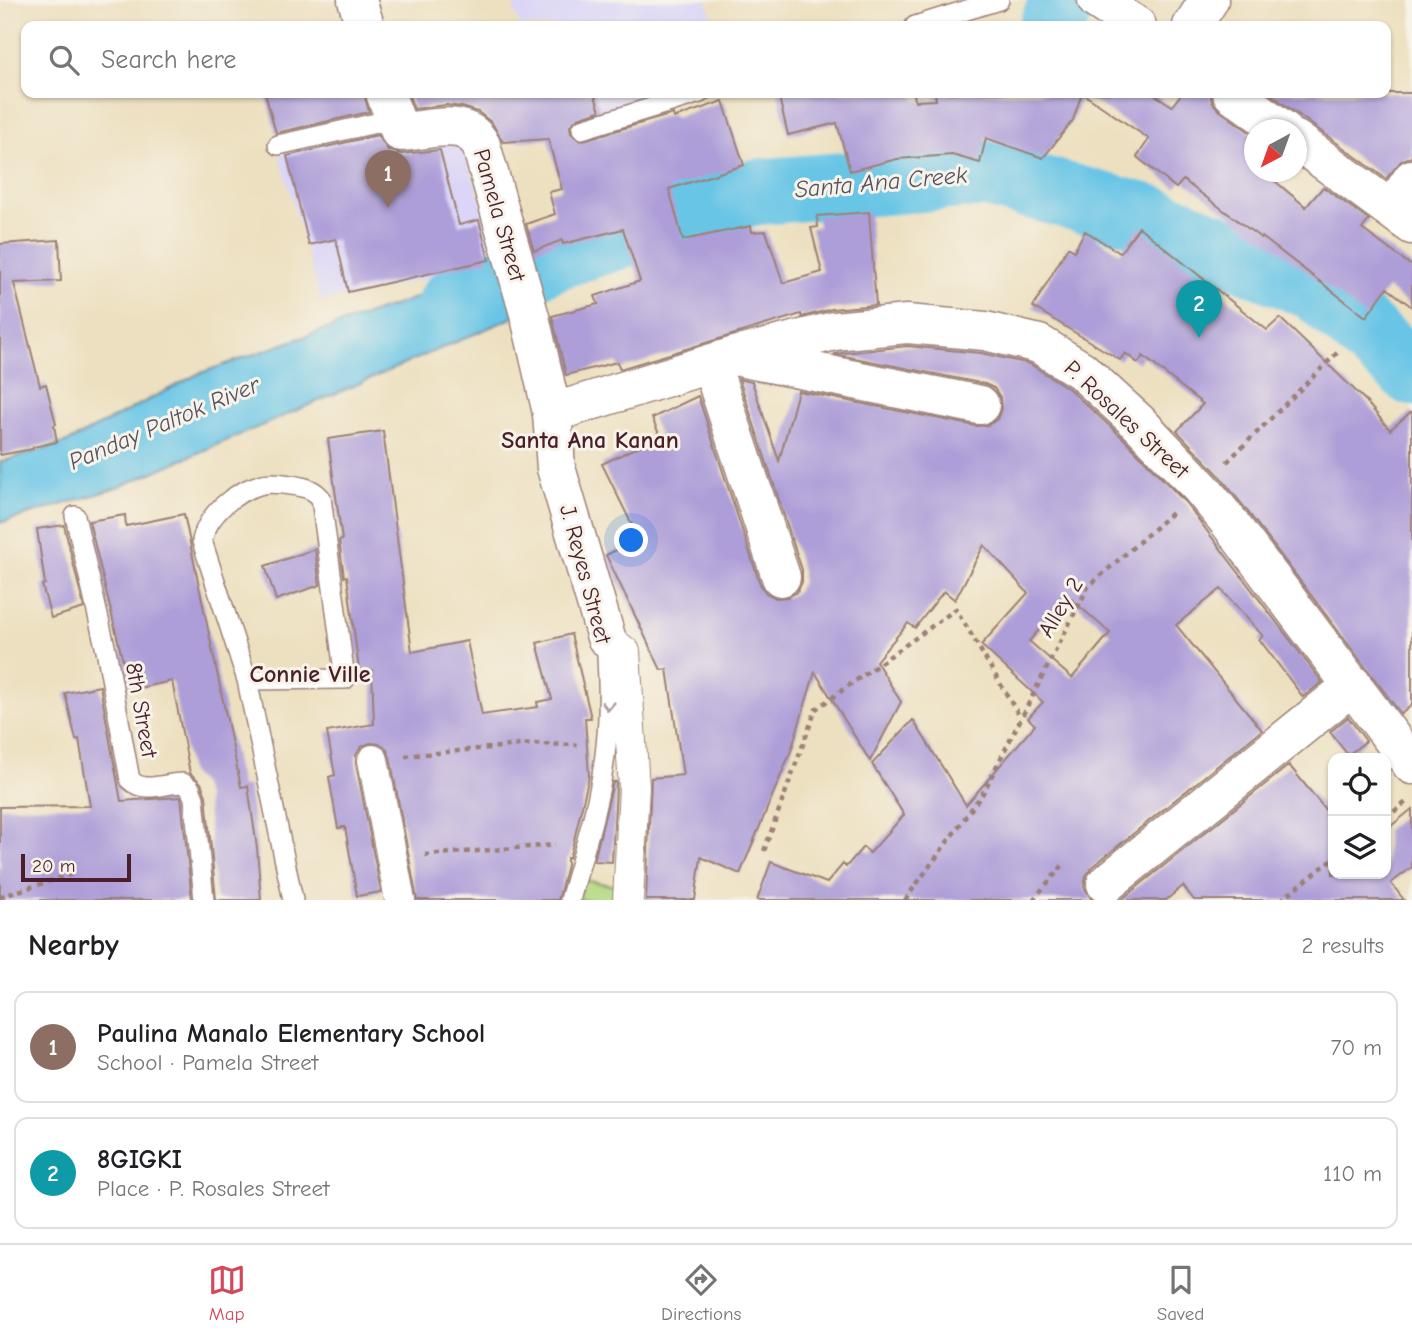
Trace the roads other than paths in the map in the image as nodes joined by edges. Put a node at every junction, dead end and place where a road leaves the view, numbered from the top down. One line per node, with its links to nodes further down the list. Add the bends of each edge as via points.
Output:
1 (357, 0): 5 (street)
2 (999, 0): 6 (lane)
3 (1097, 0): 7 (street)
4 (1209, 0): 8 (street)
5 (363, 21)
6 (931, 21)
7 (1130, 21)
8 (1195, 21)
9 (684, 98): 13 (lane)
10 (1239, 98): 12 (street)
11 (390, 106): 14 (lane); 19 (street, Pamela Street, via 400,132 459,127 476,134 530,317)
12 (1268, 119)
13 (582, 129)
14 (278, 145)
15 (1307, 145): 16 (street)
16 (1405, 204)
17 (723, 360): 18 (street); 19 (street, P. Rosales Street); 21 (street); 24 (street, P. Rosales Street, via 834,331 907,324 985,331 1039,344 1081,370 1201,488)
18 (980, 405)
19 (552, 413): 22 (street, J. Reyes Street, via 556,468)
20 (75, 516): 28 (lane, 8th Street, via 130,780 137,787 183,783 190,788)
21 (781, 577)
22 (606, 637): 31 (lane, J. Reyes Street, one-way to 31, via 606,745); 32 (street, via 625,652 634,787)
23 (247, 680): 23 (lane, via 202,541 204,530 226,504 260,485 306,488 321,498 345,679); 29 (lane)
24 (1353, 685): 26 (street, P. Rosales Street); 27 (street)
25 (373, 760): 30 (street)
26 (1412, 765)
27 (1106, 884)
28 (204, 900)
29 (293, 900)
30 (400, 900)
31 (570, 900)
32 (628, 900)

